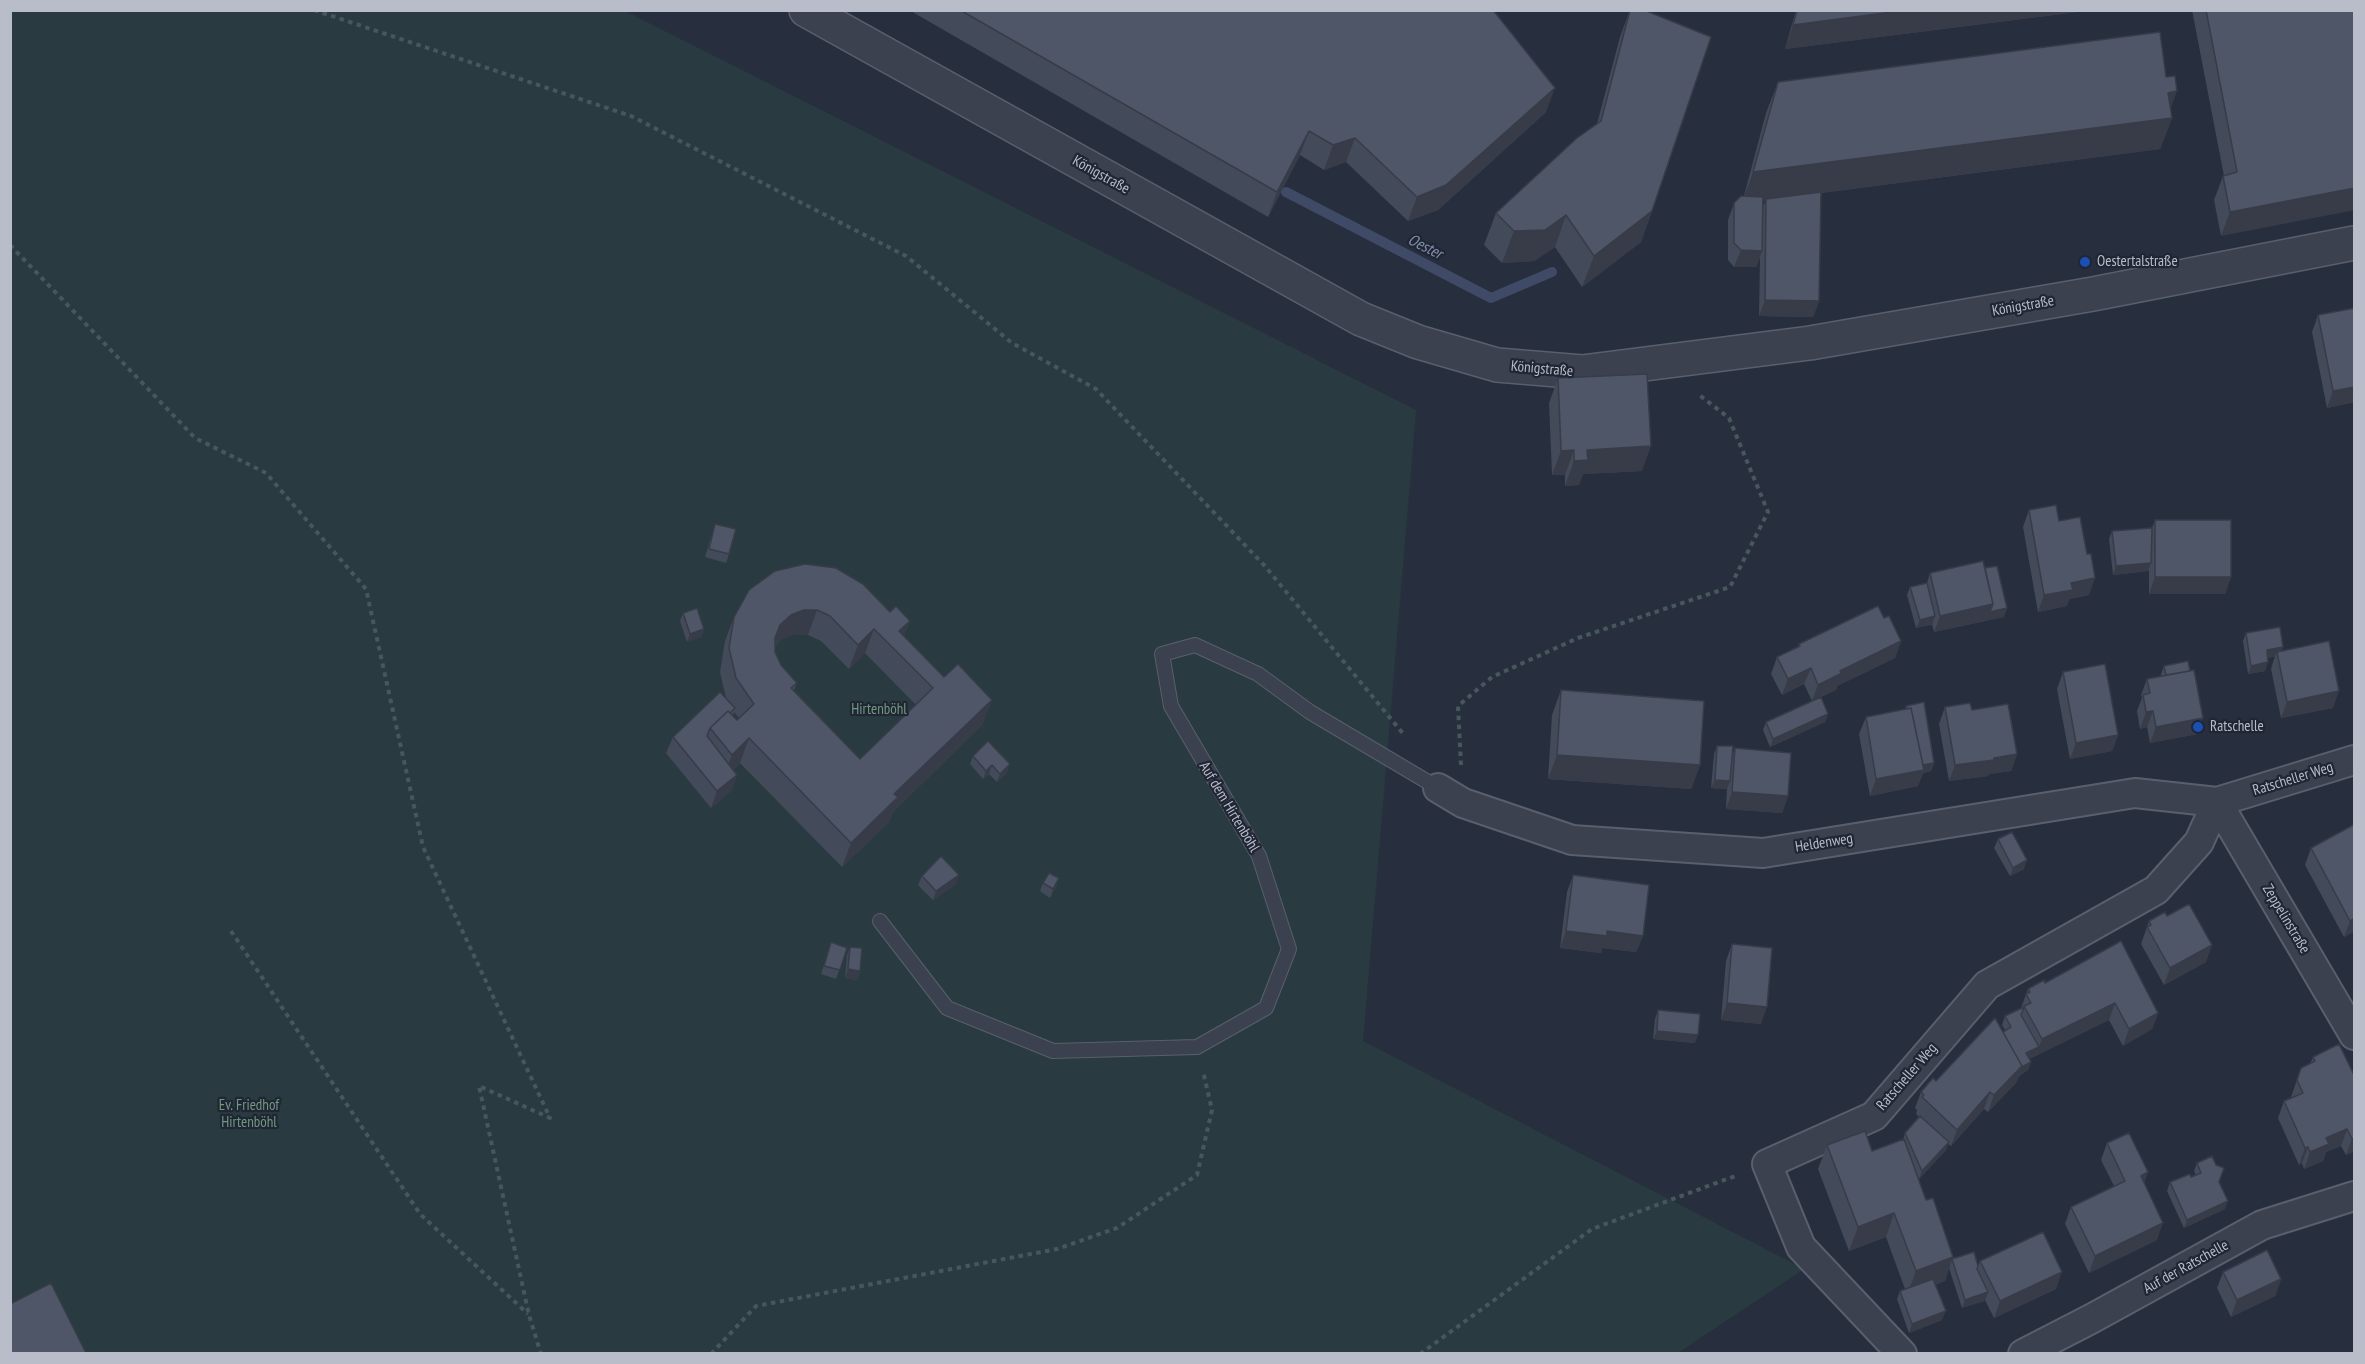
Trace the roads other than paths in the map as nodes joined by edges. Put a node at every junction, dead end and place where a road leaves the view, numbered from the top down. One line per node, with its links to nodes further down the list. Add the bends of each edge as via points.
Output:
1 (806, 10): 2 (street, Königstraße, via 1371,323 1418,342 1497,365 1582,372 1810,343)
2 (2355, 243)
3 (2355, 760): 5 (street, Ratscheller Weg)
4 (1438, 788): 5 (street, Heldenweg, via 1463,802 1572,840 1763,853 2135,793); 6 (lane, Auf dem Hirtenböhl, via 1310,712 1258,674 1195,645 1162,654 1171,706 1259,856 1289,949 1266,1008 1197,1047 1053,1051 947,1008)
5 (2217, 802): 7 (street, Zeppelinstraße); 9 (street, Ratscheller Weg, via 2199,842 2156,890 1987,985 1874,1116 1767,1164 1802,1247)
6 (880, 921)
7 (2355, 1035)
8 (2355, 1196): 10 (street, Auf der Ratschelle, via 2262,1225)
9 (1902, 1353)
10 (2023, 1353)

